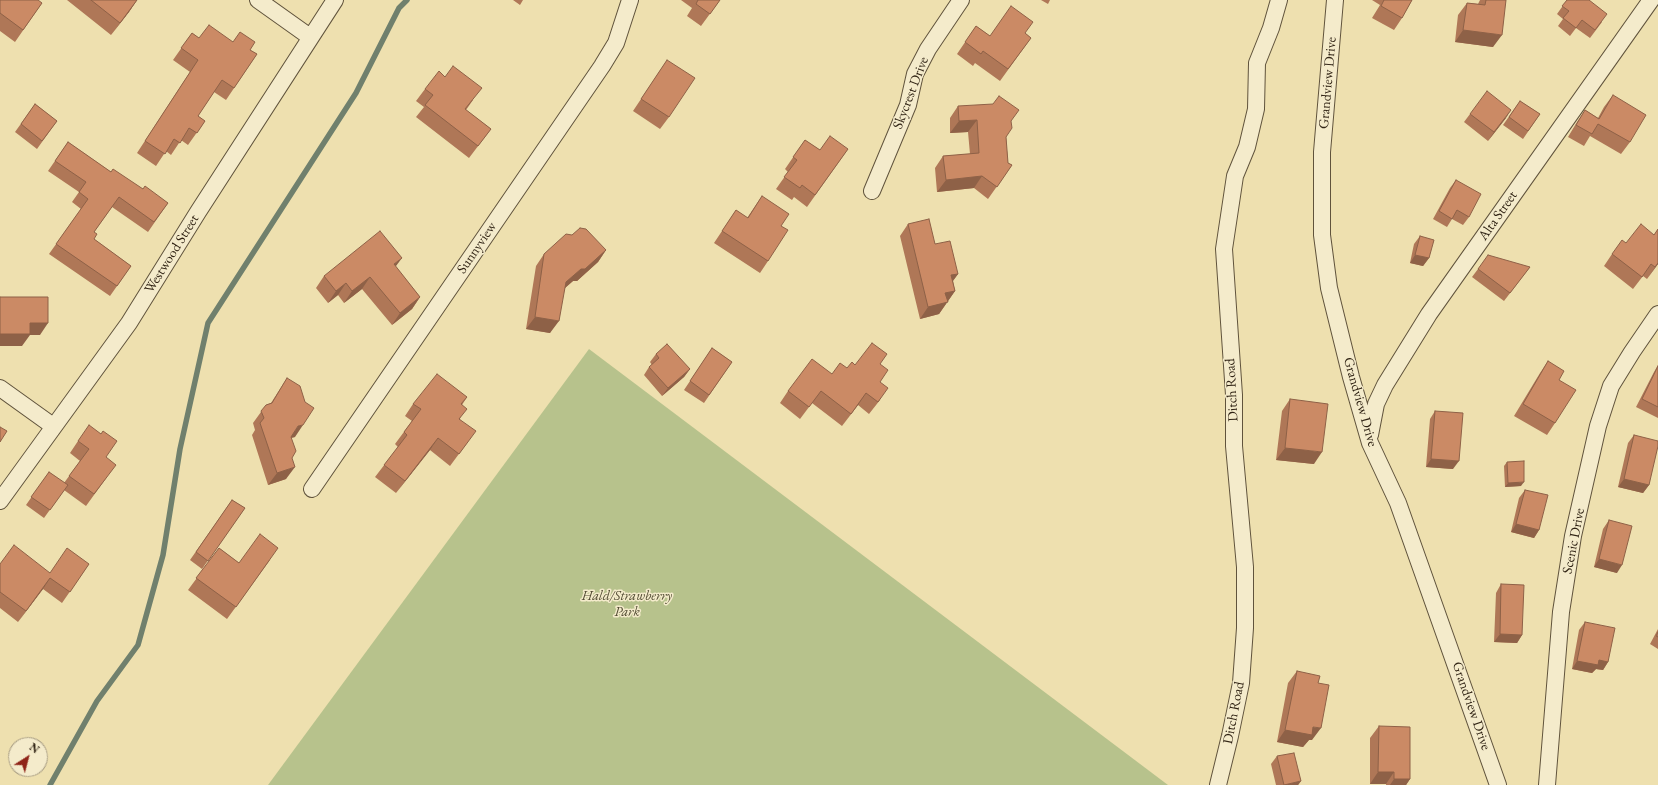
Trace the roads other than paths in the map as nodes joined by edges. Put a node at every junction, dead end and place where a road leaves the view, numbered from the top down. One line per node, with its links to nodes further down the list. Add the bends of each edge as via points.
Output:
1 (258, 0): 8 (street)
2 (335, 0): 8 (street, Westwood Street)
3 (630, 0): 14 (street, Sunnyview, via 616,43 602,66)
4 (960, 0): 9 (street, Skycrest Drive, via 915,74 908,105)
5 (1279, 0): 16 (street, Ditch Road, via 1257,63 1256,109 1247,147 1235,176 1224,249 1234,394 1234,446 1245,567 1245,620 1241,683)
6 (1335, 0): 13 (street, Grandview Drive, via 1322,152 1322,235 1329,288)
7 (1651, 0): 13 (street, Alta Street, via 1429,314 1385,385 1373,416)
8 (310, 37): 12 (street, Westwood Street, via 129,323)
9 (872, 191)
10 (1658, 314): 18 (street, Scenic Drive, via 1611,386 1598,426 1573,536 1561,612)
11 (0, 388): 12 (street)
12 (53, 426): 15 (street, Westwood Street)
13 (1370, 443): 17 (street, Grandview Drive, via 1398,503)
14 (312, 489)
15 (0, 501)
16 (1218, 785)
17 (1498, 785)
18 (1547, 785)

